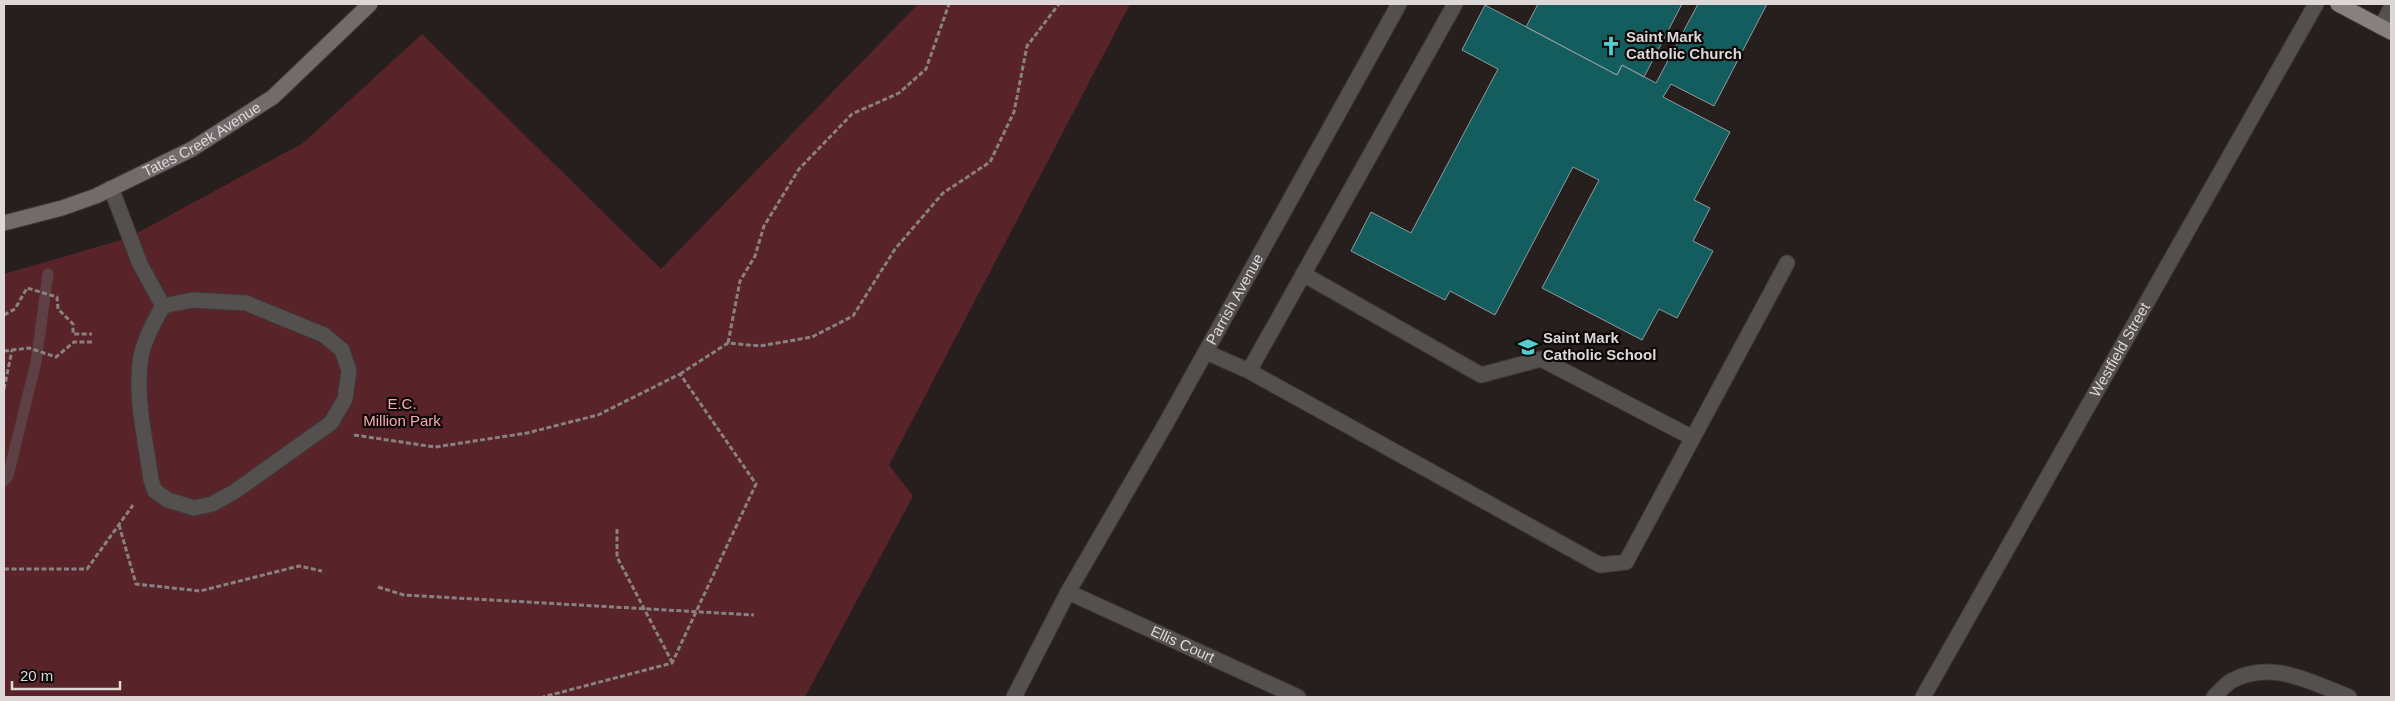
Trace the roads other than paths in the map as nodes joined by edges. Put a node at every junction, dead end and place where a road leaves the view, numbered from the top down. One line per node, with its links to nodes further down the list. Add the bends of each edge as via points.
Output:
1 (370, 4): 8 (main road, Tates Creek Avenue, via 273,97 192,149)
2 (1399, 4): 13 (street, Parrish Avenue)
3 (1455, 4): 11 (street)
4 (2316, 4): 19 (street, Westfield Street)
5 (2338, 4): 7 (main road)
6 (2391, 8): 7 (street)
7 (2386, 30)
8 (111, 188): 9 (main road, Tates Creek Avenue, via 62,208); 12 (street, via 140,264)
9 (4, 223)
10 (1787, 263): 15 (street)
11 (1303, 274): 14 (street); 15 (street, via 1482,375 1541,359)
12 (163, 306): 12 (street, via 150,328 141,356 140,392 151,480 155,491 168,500 194,508 212,504 234,492 331,423 346,399 349,371 342,350 324,336 246,303 192,300)
13 (1206, 352): 14 (street); 16 (street, Parrish Avenue)
14 (1249, 371): 15 (street, via 1600,565 1626,562)
15 (1693, 438)
16 (1068, 592): 17 (street, Parrish Avenue); 18 (street, Ellis Court)
17 (1014, 697)
18 (1298, 697)
19 (1923, 697)
20 (2214, 697): 21 (street, via 2231,682 2259,672 2288,673)
21 (2349, 697)

